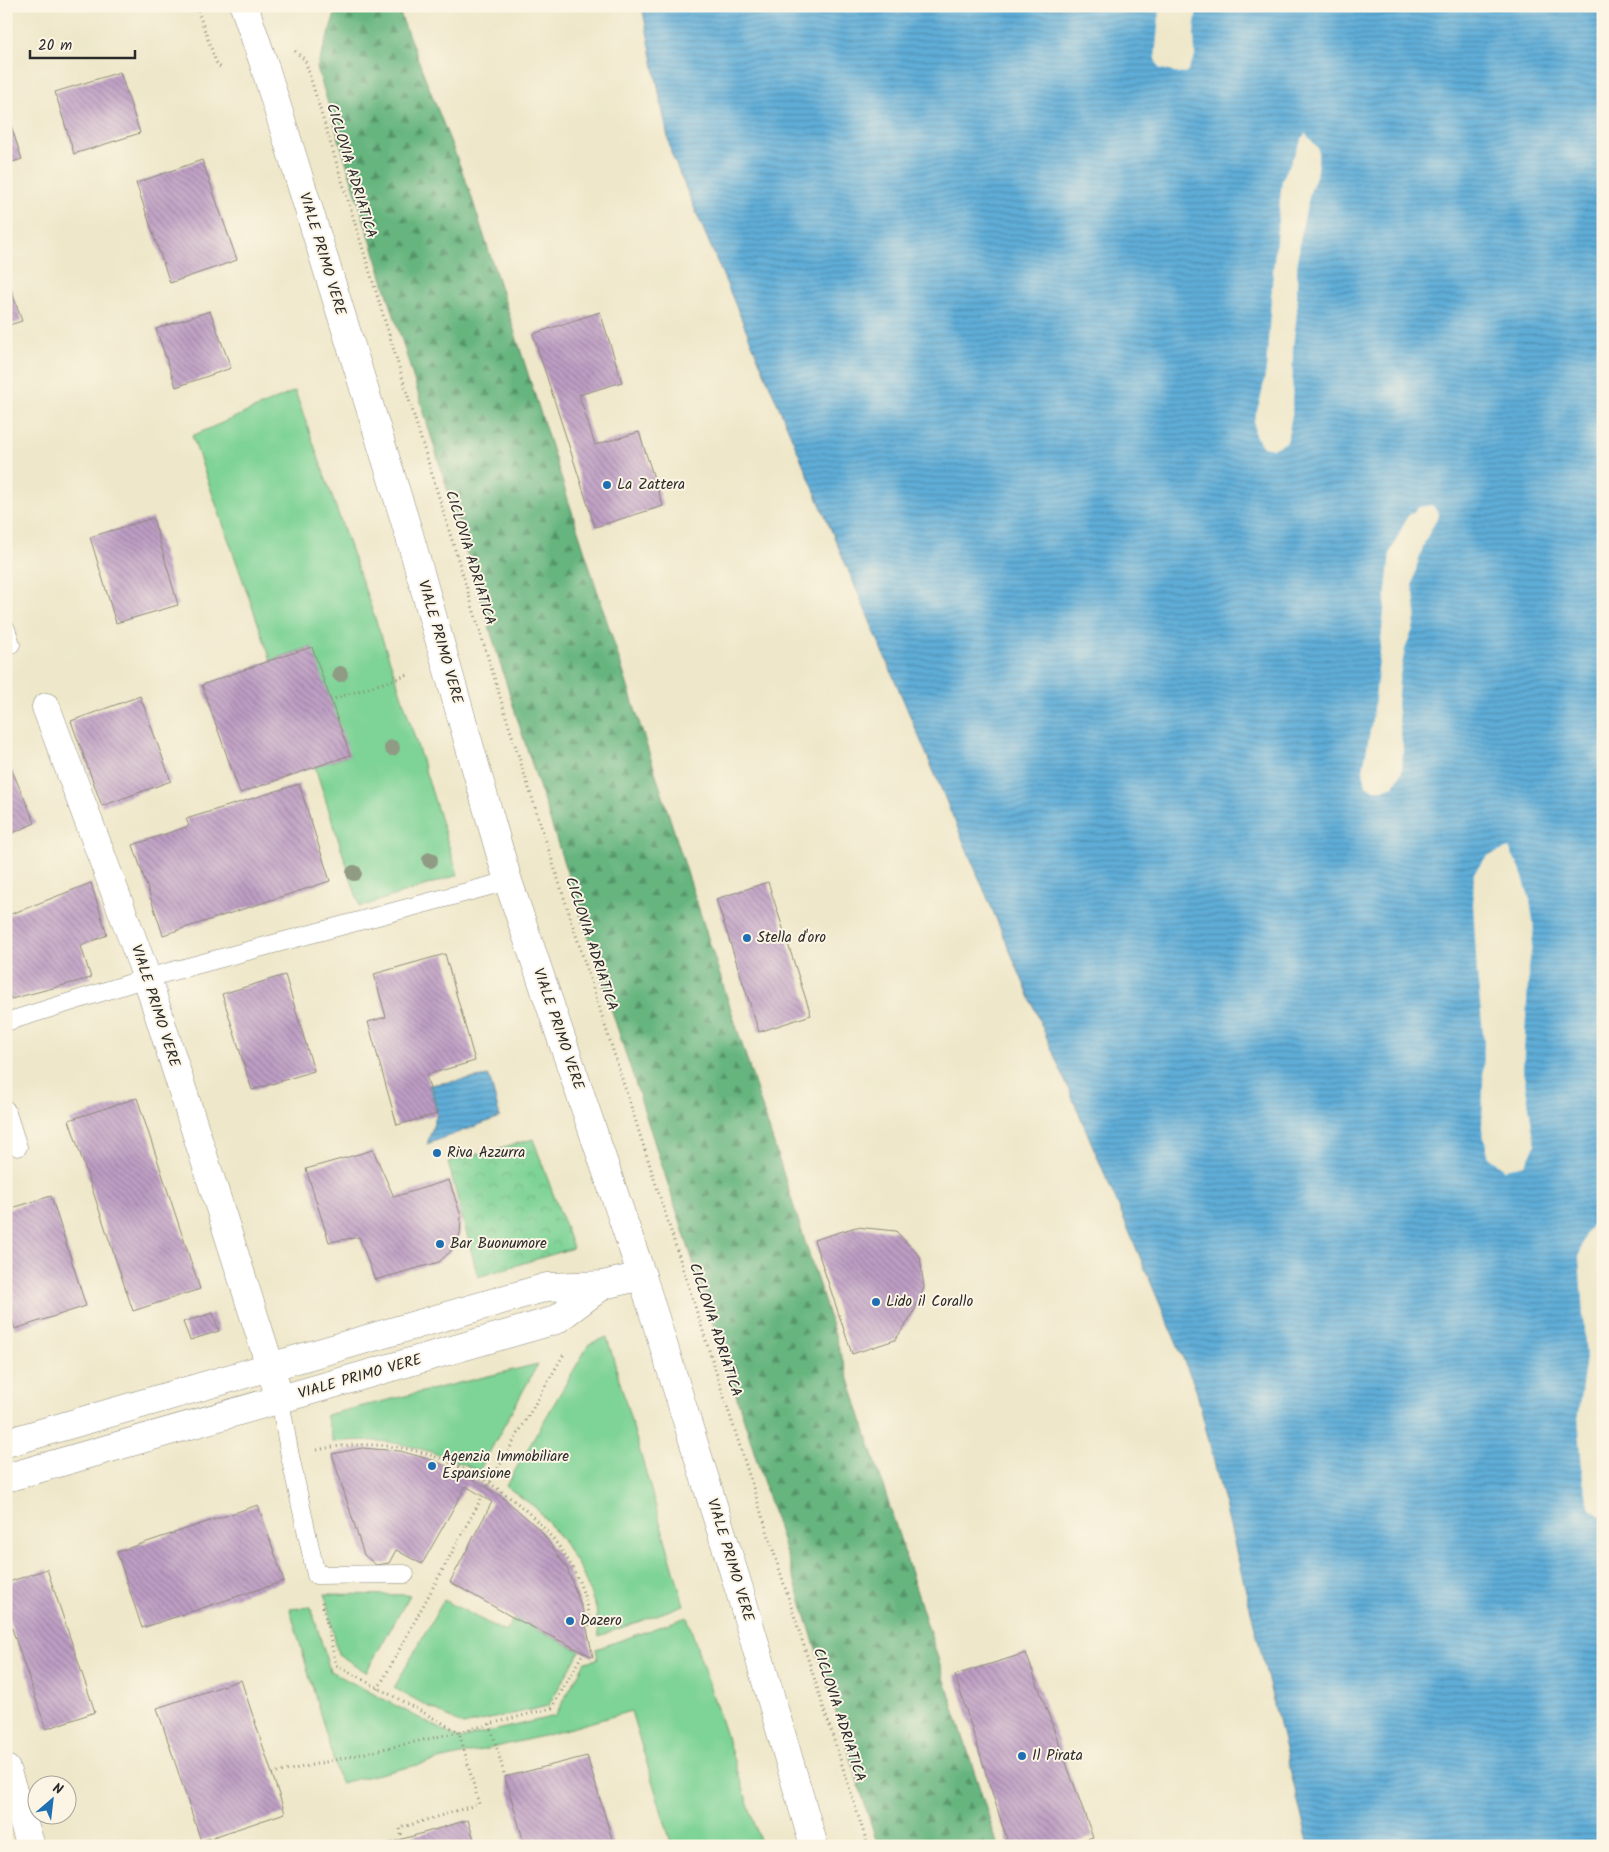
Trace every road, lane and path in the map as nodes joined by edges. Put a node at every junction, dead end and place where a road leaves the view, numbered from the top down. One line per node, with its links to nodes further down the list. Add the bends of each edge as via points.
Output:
1 (196, 6): 4 (path)
2 (244, 6): 8 (street, VIALE PRIMO VERE, via 409,534)
3 (295, 51): 36 (path, CICLOVIA ADRIATICA, via 305,60 509,726)
4 (221, 68)
5 (408, 675): 6 (path)
6 (330, 700)
7 (46, 707): 9 (street, VIALE PRIMO VERE)
8 (508, 881): 9 (lane); 13 (street, VIALE PRIMO VERE)
9 (147, 978): 10 (lane); 16 (street, VIALE PRIMO VERE)
10 (6, 1022)
11 (6, 1110): 12 (lane)
12 (18, 1147)
13 (642, 1276): 14 (street, VIALE PRIMO VERE); 35 (street, VIALE PRIMO VERE, via 740,1592)
14 (603, 1285): 16 (street, VIALE PRIMO VERE, via 547,1287); 17 (street, VIALE PRIMO VERE, via 556,1320)
15 (565, 1351): 21 (path)
16 (270, 1366): 17 (street, VIALE PRIMO VERE); 18 (street, VIALE PRIMO VERE)
17 (280, 1400): 19 (lane, VIALE PRIMO VERE); 20 (street, VIALE PRIMO VERE)
18 (6, 1443)
19 (290, 1456): 21 (path, via 364,1444 398,1448 458,1467); 24 (lane, VIALE PRIMO VERE)
20 (6, 1478)
21 (489, 1485): 25 (path, via 529,1512 569,1561 589,1609)
22 (481, 1499): 27 (path)
23 (405, 1574): 24 (lane)
24 (316, 1575): 27 (path, via 336,1665)
25 (590, 1630)
26 (582, 1654): 28 (path, via 552,1708)
27 (378, 1689): 29 (path)
28 (490, 1724): 29 (path); 32 (path)
29 (460, 1732): 31 (path); 33 (path, via 479,1804 400,1828)
30 (6, 1769): 34 (street)
31 (272, 1774)
32 (505, 1778)
33 (402, 1839)
34 (31, 1846)
35 (814, 1846)
36 (868, 1846)

